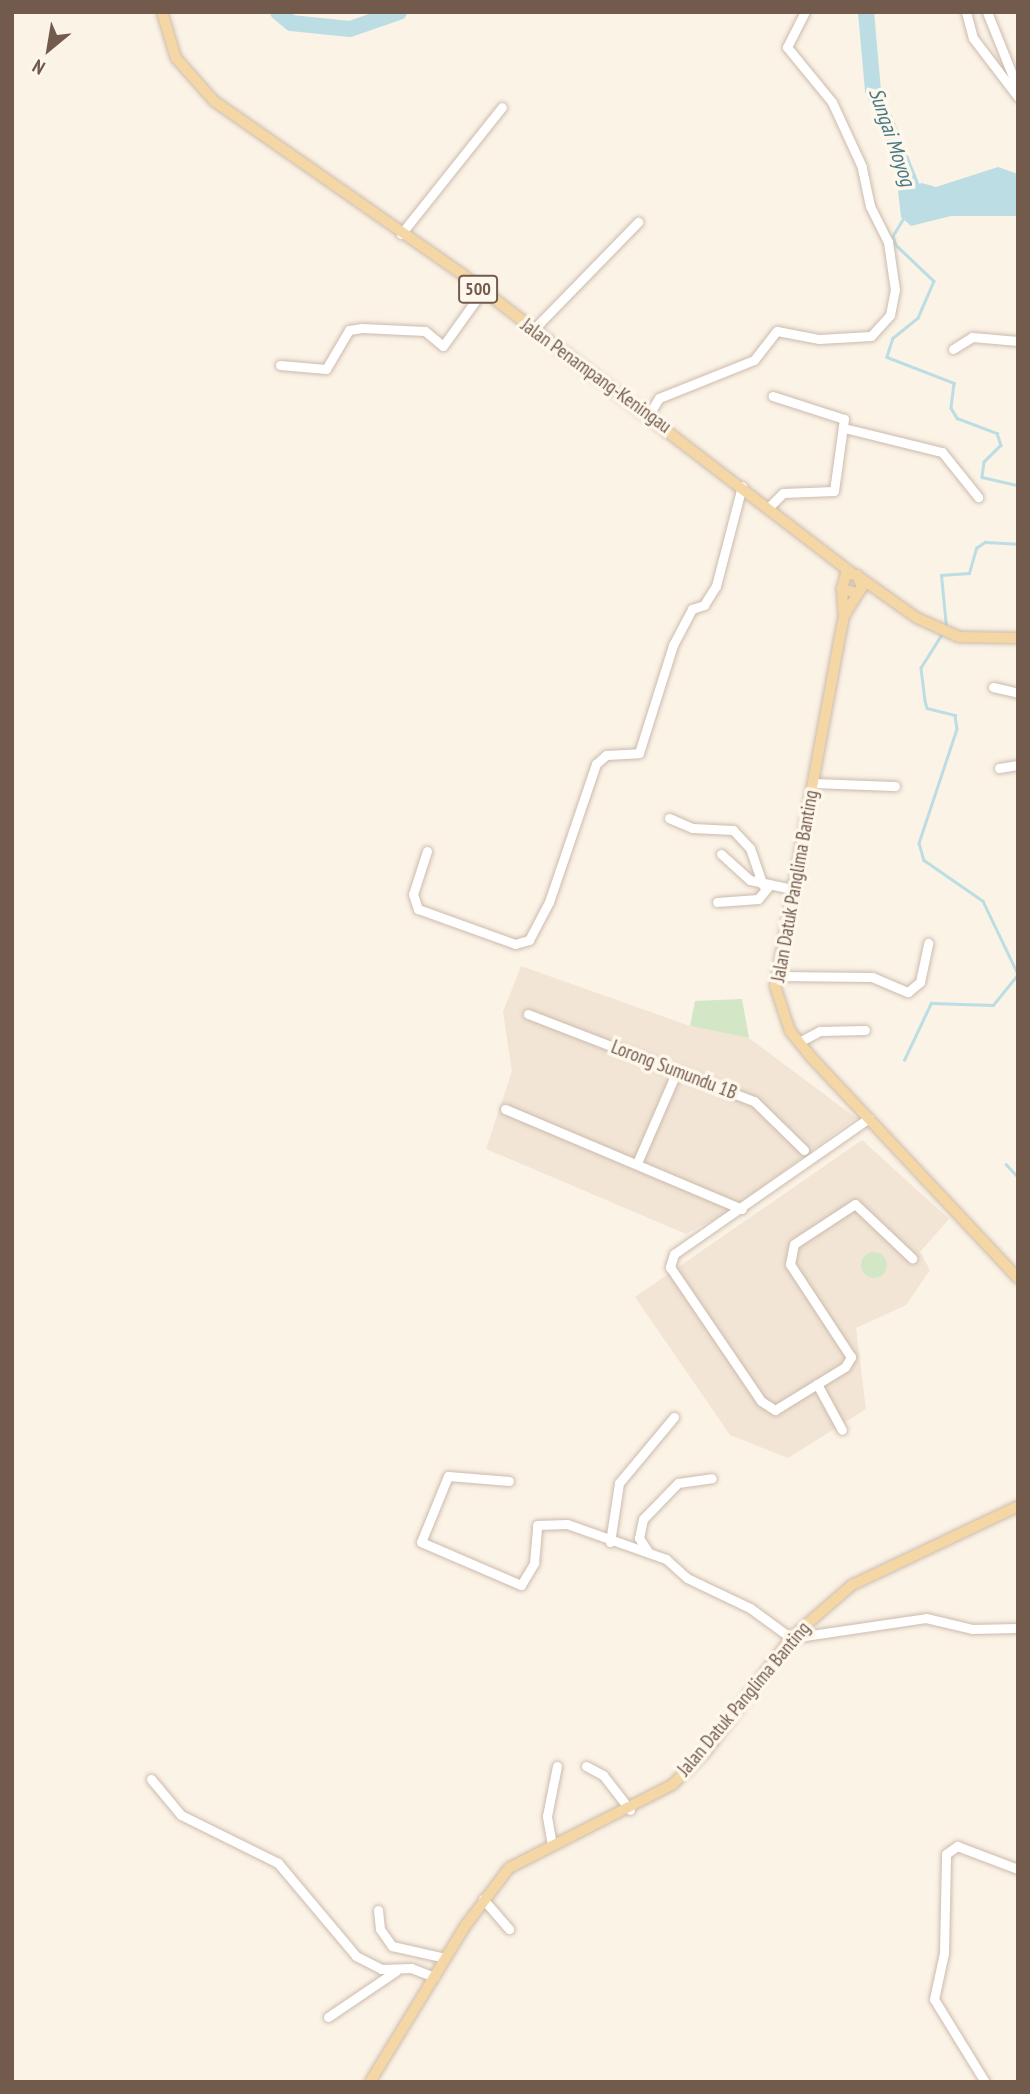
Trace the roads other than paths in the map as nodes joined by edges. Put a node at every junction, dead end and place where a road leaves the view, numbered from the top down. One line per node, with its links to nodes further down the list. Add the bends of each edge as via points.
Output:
1 (162, 12): 9 (main road, Jalan Penampang-Keningau / 500, via 176,58 214,101)
2 (805, 12): 16 (street, via 787,47 832,102 862,167 870,206 888,242 895,290 890,315 872,336 819,339 777,331 754,360 659,398)
3 (966, 12): 6 (street, via 973,38)
4 (987, 12): 5 (street)
5 (1018, 89)
6 (1018, 97)
7 (502, 107): 9 (street)
8 (638, 222): 11 (street)
9 (401, 233): 10 (main road, Jalan Penampang-Keningau / 500)
10 (481, 293): 11 (main road, Jalan Penampang-Keningau / 500); 14 (street, via 443,346 425,331 362,328 349,330 326,369)
11 (533, 330): 16 (main road, Jalan Penampang-Keningau / 500)
12 (1017, 339): 13 (street, via 972,337)
13 (953, 349)
14 (280, 365)
15 (773, 396): 17 (street, via 844,419)
16 (649, 414): 18 (main road, Jalan Penampang-Keningau / 500)
17 (844, 428): 19 (street, via 942,452); 20 (street, via 835,491 783,493)
18 (742, 486): 20 (main road, Jalan Penampang-Keningau / 500); 35 (street, via 716,586 704,605 692,609 673,645 639,753 606,755 596,764 549,902 529,940 515,944 418,909 413,894)
19 (978, 497)
20 (770, 506): 21 (main road, Jalan Penampang-Keningau / 500)
21 (822, 548): 22 (main road, Jalan Penampang-Keningau / 500); 23 (main road, Jalan Penampang-Keningau / 500)
22 (856, 575): 23 (main road); 24 (main road); 25 (main road, Jalan Penampang-Keningau / 500)
23 (841, 586): 24 (main road, 500); 26 (main road, Jalan Datuk Panglima Banting)
24 (858, 592): 25 (main road, Jalan Penampang-Keningau / 500); 26 (main road, Jalan Datuk Panglima Banting)
25 (895, 604): 27 (main road, Jalan Penampang-Keningau / 500, via 959,637)
26 (844, 616): 32 (main road, Jalan Datuk Panglima Banting)
27 (1018, 638)
28 (993, 687): 29 (street)
29 (1018, 693)
30 (1018, 765): 31 (street)
31 (999, 768)
32 (812, 783): 33 (street); 38 (main road, Jalan Datuk Panglima Banting)
33 (895, 786)
34 (669, 818): 37 (street, via 692,828 733,830 750,848)
35 (427, 850)
36 (721, 854): 37 (street)
37 (766, 885): 38 (street); 39 (street, via 758,899)
38 (792, 889): 41 (main road, Jalan Datuk Panglima Banting)
39 (717, 902)
40 (928, 943): 41 (street, via 920,982 908,992 872,977)
41 (777, 976): 44 (main road, Jalan Datuk Panglima Banting, via 783,1016)
42 (528, 1014): 45 (street, Lorong Sumundu 1B)
43 (865, 1030): 44 (street, via 820,1031)
44 (799, 1042): 47 (main road, Jalan Datuk Panglima Banting)
45 (677, 1071): 48 (street, Lorong Sumundu 1B, via 754,1101); 49 (street)
46 (505, 1109): 49 (street)
47 (869, 1118): 50 (street); 52 (main road, Jalan Datuk Panglima Banting)
48 (804, 1150)
49 (637, 1163): 50 (street)
50 (742, 1209): 53 (street, via 674,1254 670,1267 767,1408 775,1410)
51 (912, 1258): 53 (street, via 855,1204 794,1244 790,1264 850,1357)
52 (1018, 1278)
53 (817, 1384): 55 (street)
54 (674, 1417): 59 (street, via 619,1483)
55 (842, 1430)
56 (712, 1478): 60 (street, via 678,1483 643,1519 639,1538)
57 (509, 1481): 59 (street, via 448,1476 421,1542 521,1585 531,1574 535,1529 542,1521)
58 (1018, 1506): 62 (main road, Jalan Datuk Panglima Banting, via 871,1572)
59 (610, 1542): 60 (street)
60 (649, 1553): 62 (street, via 763,1615)
61 (1018, 1628): 62 (street, via 912,1618)
62 (791, 1638): 66 (main road, Jalan Datuk Panglima Banting, via 698,1761)
63 (557, 1766): 67 (street, via 547,1816)
64 (586, 1766): 66 (street, via 603,1775)
65 (151, 1779): 73 (street, via 181,1815 278,1863 356,1956)
66 (630, 1810): 67 (main road, Jalan Datuk Panglima Banting)
67 (552, 1845): 69 (main road, Jalan Datuk Panglima Banting, via 509,1868)
68 (1018, 1868): 77 (street, via 957,1846 946,1854 944,1953 934,1999)
69 (483, 1899): 71 (street); 72 (main road, Jalan Datuk Panglima Banting)
70 (378, 1910): 72 (street, via 380,1929 392,1946)
71 (509, 1929)
72 (445, 1958): 74 (main road, Jalan Datuk Panglima Banting)
73 (396, 1971): 74 (street, via 411,1968); 75 (street)
74 (434, 1977): 76 (main road, Jalan Datuk Panglima Banting)
75 (328, 2017)
76 (370, 2082)
77 (985, 2082)

